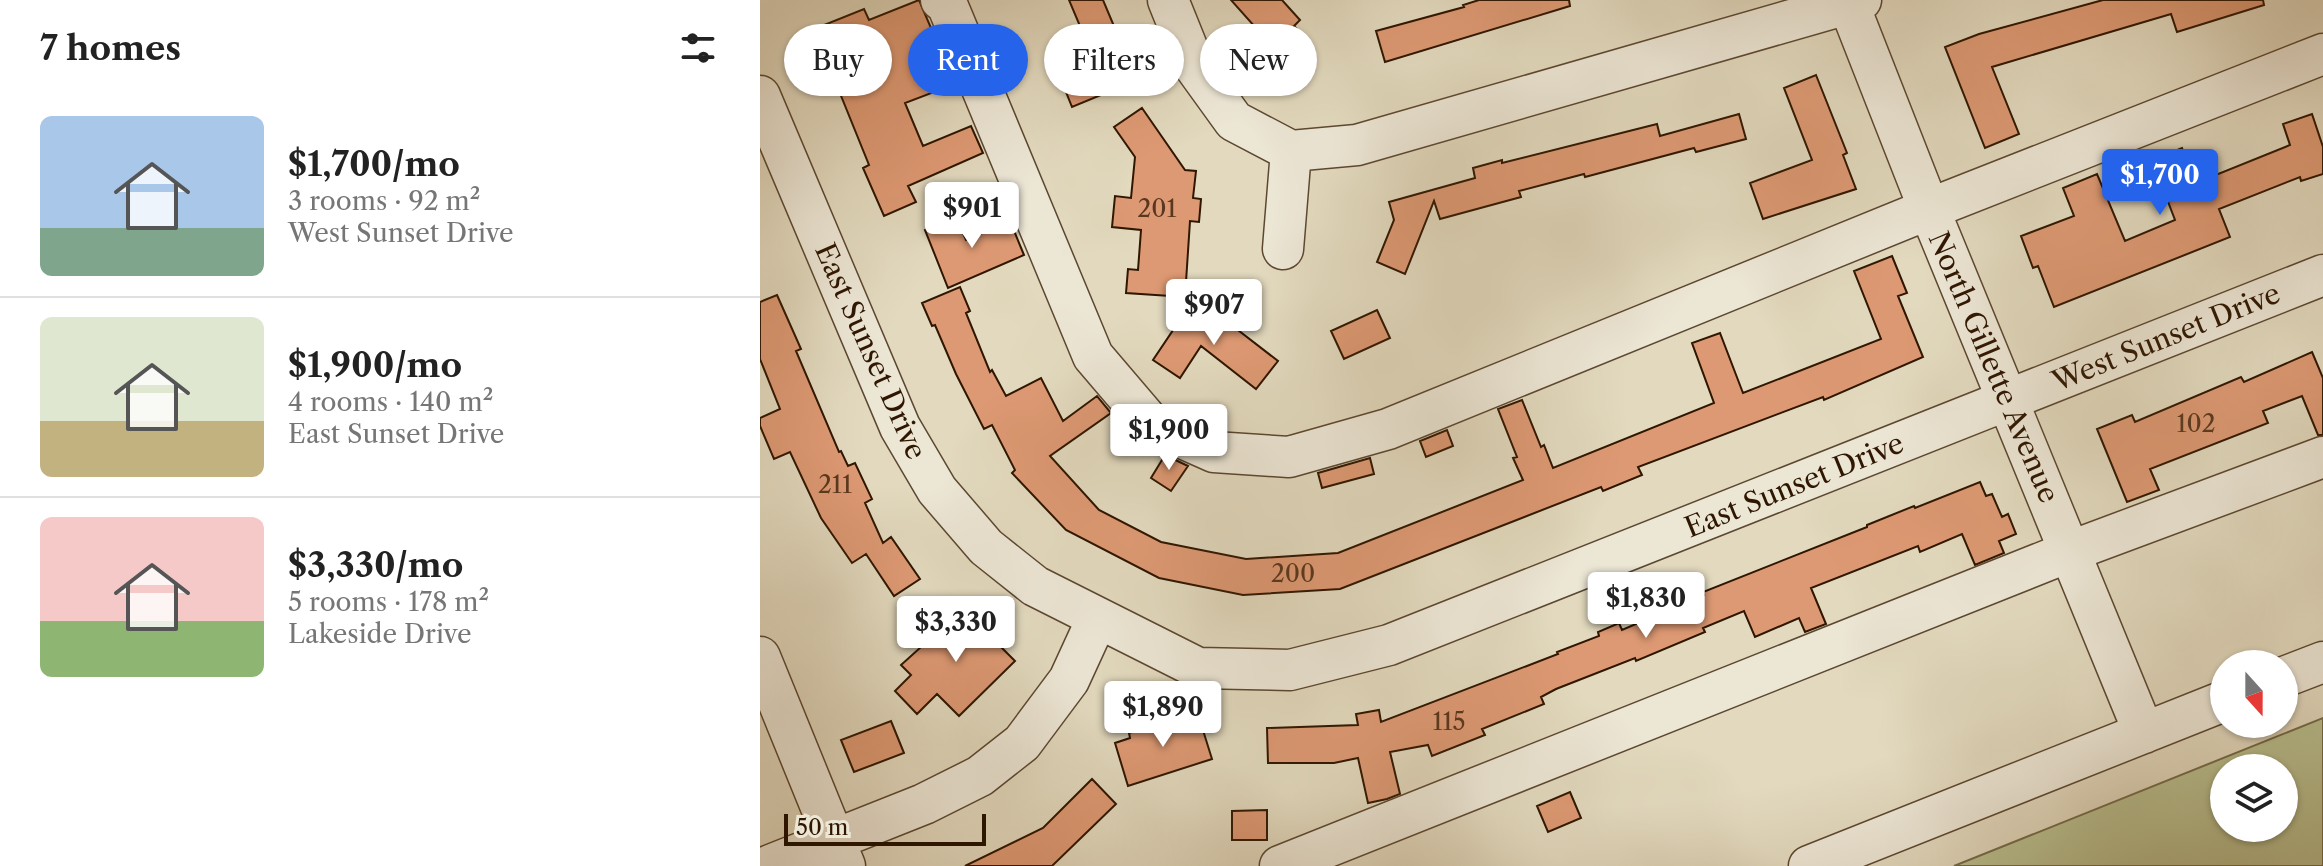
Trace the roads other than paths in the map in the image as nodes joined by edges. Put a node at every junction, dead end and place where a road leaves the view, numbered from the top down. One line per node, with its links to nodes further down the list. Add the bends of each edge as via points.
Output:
1 (941, 0): 8 (street, via 1093,356 1151,424 1214,452 1289,457 1388,429)
2 (1168, 0): 7 (street, via 1195,67 1234,121)
3 (1852, 1): 7 (street, via 1357,145); 8 (street, North Gillette Avenue)
4 (2323, 54): 8 (street)
5 (760, 96): 6 (street, East Sunset Drive)
6 (770, 147): 14 (street, East Sunset Drive, via 900,427 937,490 986,547 1035,586)
7 (1291, 151): 9 (street)
8 (1929, 209): 11 (street, North Gillette Avenue)
9 (1283, 249)
10 (2323, 275): 11 (street, West Sunset Drive)
11 (2009, 400): 13 (street, North Gillette Avenue); 14 (street, East Sunset Drive, via 1389,645 1290,670 1198,668)
12 (2323, 457): 13 (street)
13 (2071, 551): 19 (street, North Gillette Avenue); 22 (street)
14 (1097, 619): 20 (street, via 1069,680 1022,743 980,776)
15 (760, 657): 20 (street)
16 (2323, 662): 17 (street)
17 (2298, 672)
18 (2210, 707): 19 (street)
19 (2144, 733): 23 (street)
20 (840, 853): 21 (street)
21 (768, 866)
22 (1280, 866)
23 (1809, 866)

